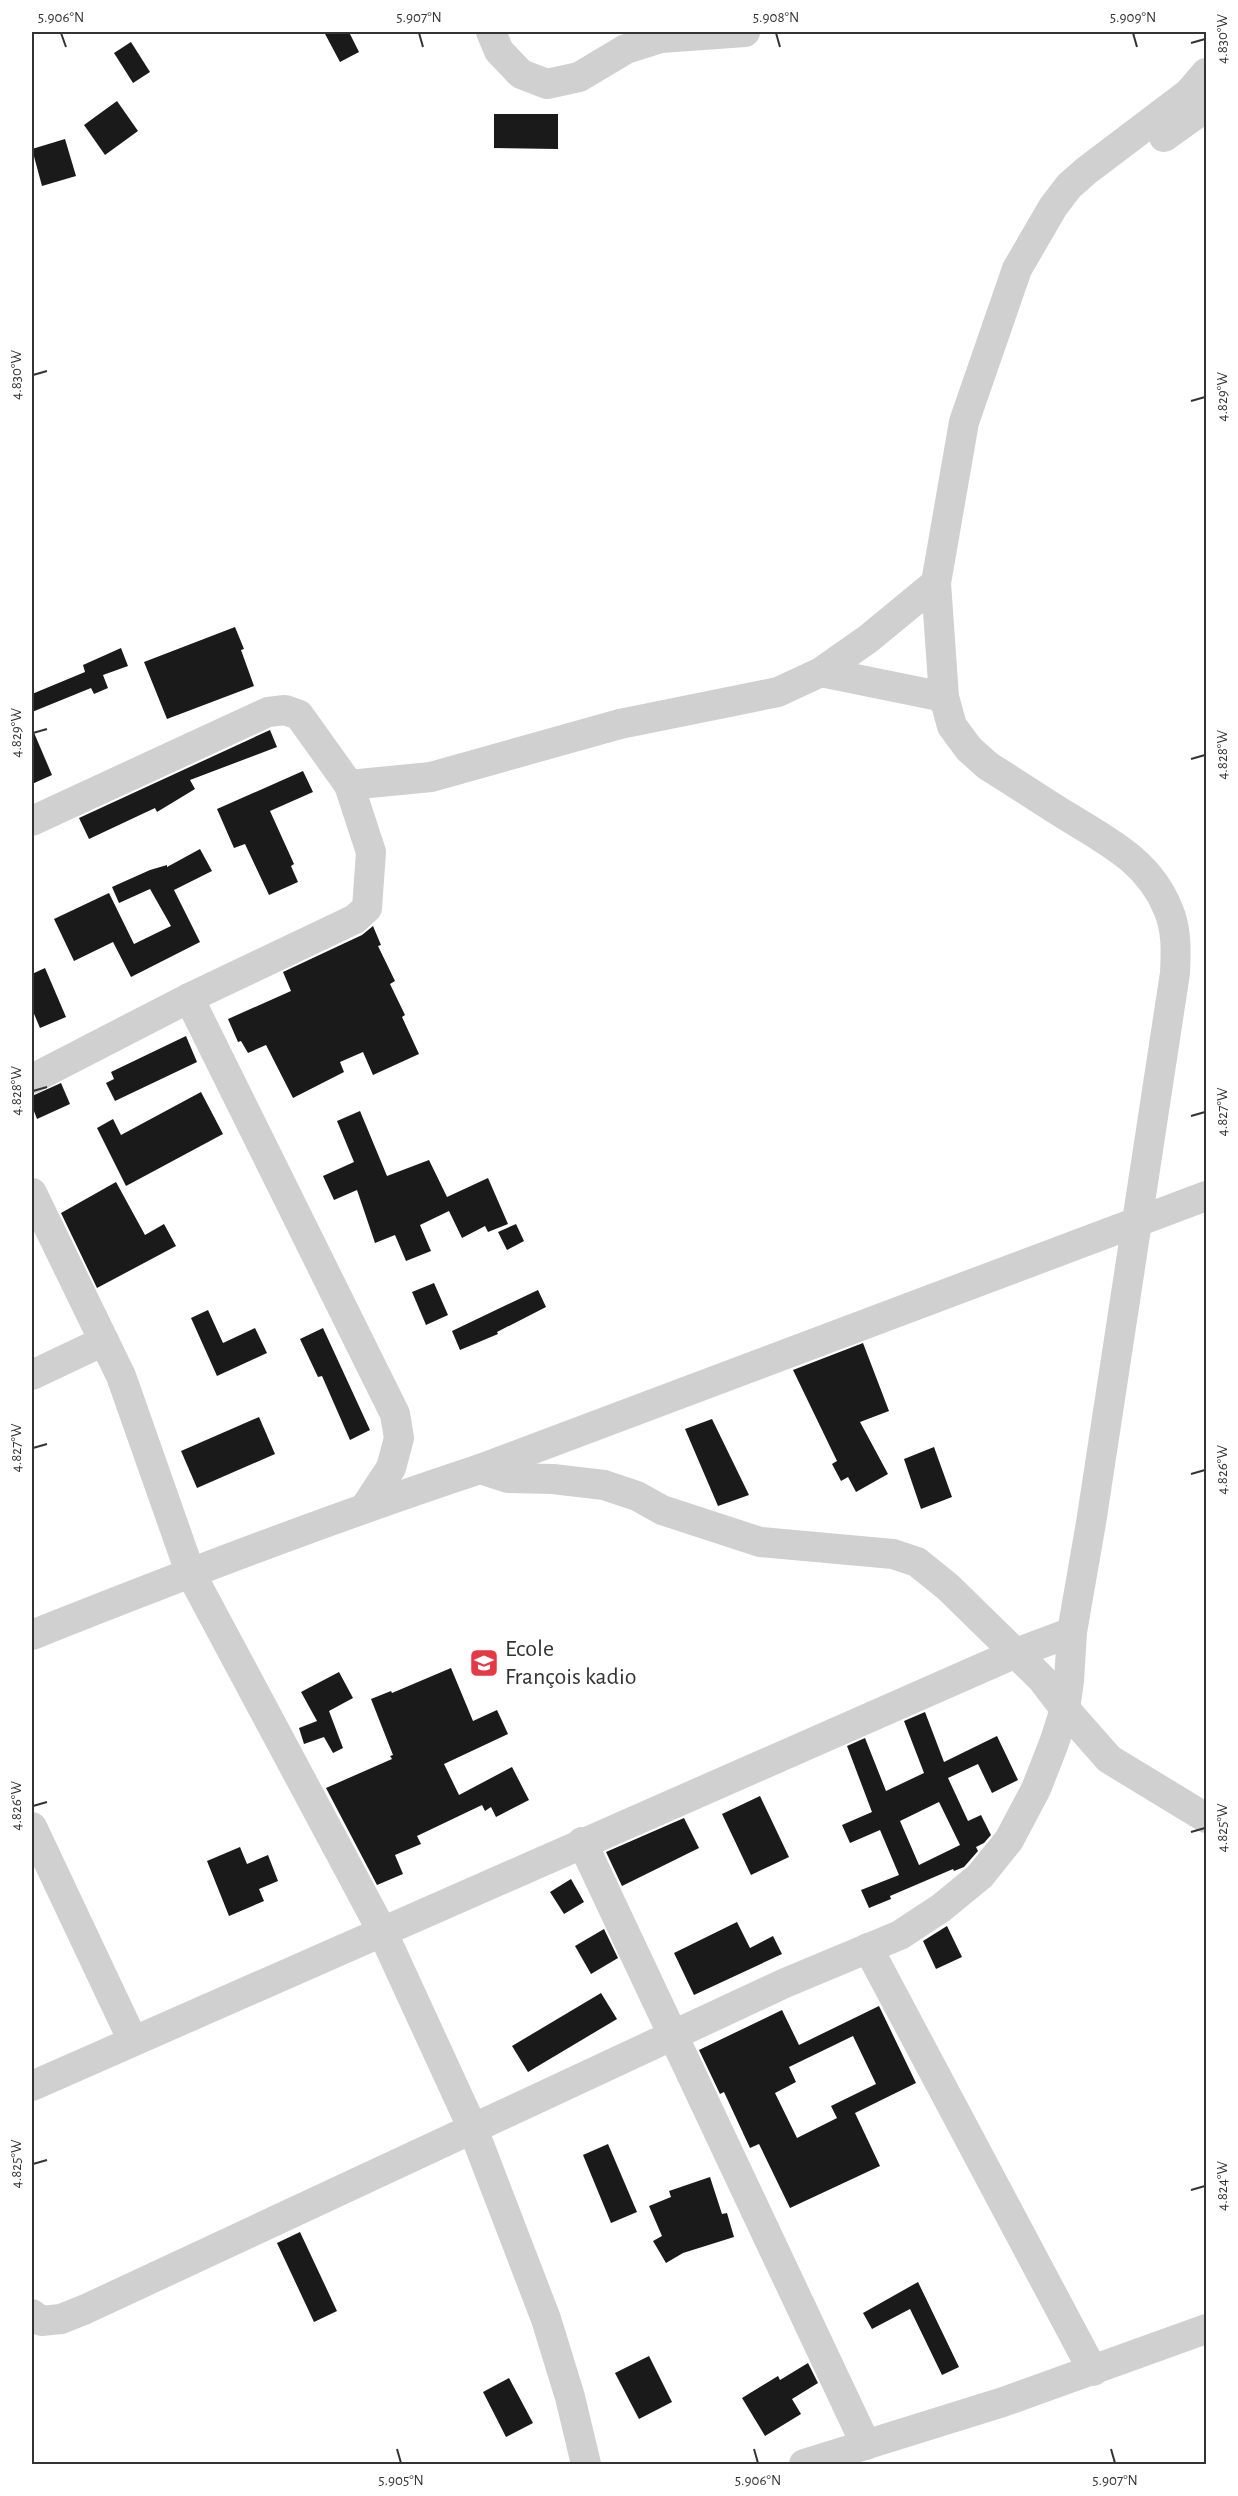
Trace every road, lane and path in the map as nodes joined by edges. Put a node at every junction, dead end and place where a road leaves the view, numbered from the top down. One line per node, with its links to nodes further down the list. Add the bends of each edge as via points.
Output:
1 (491, 32): 2 (street, via 499,51 521,74 547,84 579,77 626,49 661,38)
2 (745, 32)
3 (1206, 73): 5 (street, via 1189,93 1069,186)
4 (1206, 108): 5 (street)
5 (1033, 238): 6 (street, via 1017,269 964,422)
6 (936, 583): 7 (street); 8 (street)
7 (821, 672): 8 (street); 9 (street, via 778,692 620,724 431,777)
8 (944, 697): 15 (street, via 952,726 969,749 988,766 1118,846 1153,882 1169,910 1176,942 1175,973)
9 (349, 785): 10 (street, via 299,715 285,710 268,712); 11 (street, via 371,852 366,908 355,919)
10 (32, 821)
11 (189, 998): 12 (street); 19 (street, via 395,1414 399,1437 391,1468)
12 (32, 1079)
13 (32, 1193): 16 (street)
14 (1206, 1196): 15 (street)
15 (1138, 1221): 18 (street); 21 (street)
16 (104, 1341): 17 (street); 20 (street, via 121,1376)
17 (32, 1375)
18 (480, 1469): 19 (street); 23 (street, via 508,1478 604,1485 760,1542 893,1554 917,1562)
19 (366, 1506): 20 (street)
20 (190, 1572): 22 (street); 28 (street)
21 (1072, 1632): 23 (street); 24 (street)
22 (32, 1635)
23 (1016, 1653): 24 (street); 27 (street)
24 (1065, 1709): 25 (street, via 1109,1759); 29 (street, via 1036,1789 1009,1840 980,1876 900,1935)
25 (1206, 1818)
26 (32, 1827): 31 (street)
27 (582, 1842): 28 (street); 30 (street)
28 (382, 1931): 31 (street); 33 (street)
29 (868, 1948): 30 (street); 36 (street)
30 (674, 2035): 33 (street); 37 (street)
31 (133, 2041): 32 (street)
32 (32, 2086)
33 (473, 2129): 34 (street, via 78,2313 41,2321); 38 (street, via 546,2319)
34 (32, 2314)
35 (1206, 2329): 36 (street)
36 (1093, 2371): 37 (street)
37 (866, 2445): 39 (street)
38 (586, 2464)
39 (804, 2464)

